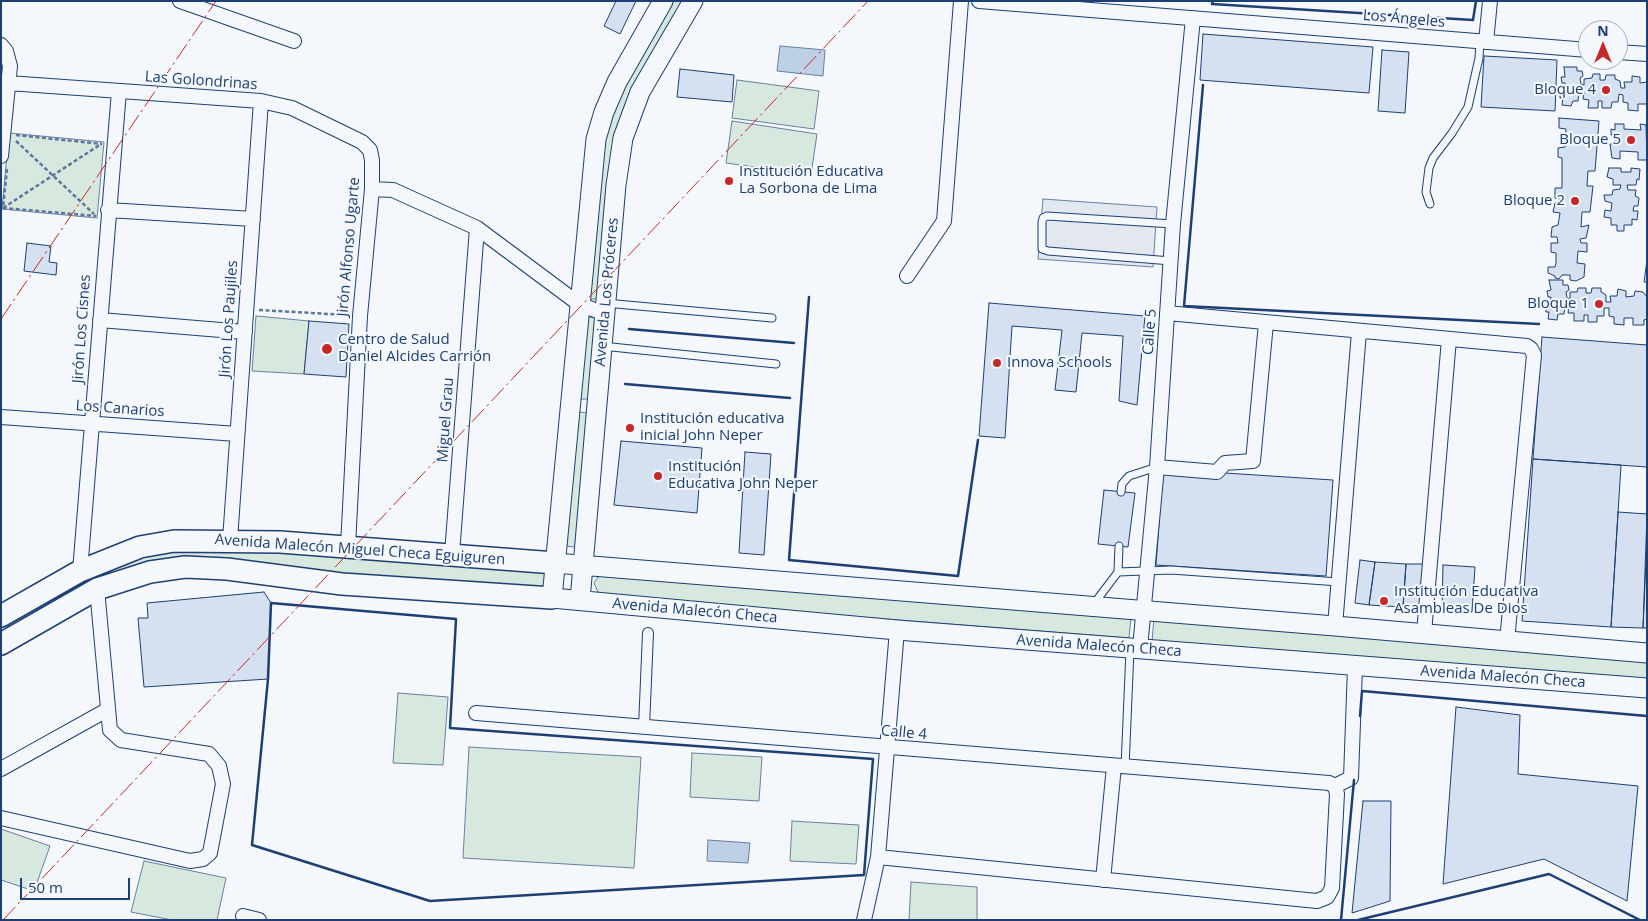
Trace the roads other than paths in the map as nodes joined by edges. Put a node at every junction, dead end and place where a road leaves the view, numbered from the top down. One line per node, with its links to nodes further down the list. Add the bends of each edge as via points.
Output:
1 (180, 1): 8 (street)
2 (663, 1): 30 (main road, Avenida Los Próceres, via 617,82 596,139)
3 (693, 1): 31 (main road, Avenida Los Próceres, via 640,92 623,138)
4 (960, 1): 29 (street, via 944,221)
5 (979, 1): 7 (street, Los Ángeles)
6 (1490, 1): 12 (street)
7 (1017, 3): 9 (street, Los Ángeles)
8 (208, 5): 11 (street)
9 (1147, 8): 10 (street, Los Ángeles)
10 (1193, 18): 12 (street, Los Ángeles); 26 (street, Calle 5)
11 (294, 41)
12 (1483, 41): 14 (street, Los Ángeles); 23 (lane, via 1468,107 1429,168 1426,192)
13 (1, 45): 17 (street, via 9,58)
14 (1578, 49)
15 (1628, 53): 16 (street)
16 (1647, 54)
17 (8, 83): 18 (street, Las Golondrinas); 20 (street)
18 (119, 91): 19 (street, Las Golondrinas); 24 (street, Jirón Los Cisnes)
19 (261, 101): 21 (street, Las Golondrinas, via 292,108 362,142 370,150); 25 (street, Jirón Los Paujiles)
20 (4, 159)
21 (372, 160): 22 (street, Jirón Alfonso Ugarte)
22 (372, 188): 27 (street, via 394,190); 49 (street, Jirón Alfonso Ugarte, via 360,316)
23 (1430, 204)
24 (100, 211): 25 (street); 34 (street, Jirón Los Cisnes)
25 (253, 219): 36 (street, Jirón Los Paujiles)
26 (1173, 224): 28 (street, Calle 5); 28 (lane, via 1047,216 1042,222 1042,249 1048,251)
27 (477, 228): 30 (street); 51 (street, Miguel Grau)
28 (1171, 261): 32 (street, Calle 5)
29 (907, 276)
30 (579, 304): 31 (street); 41 (main road, Avenida Los Próceres)
31 (605, 309): 33 (lane); 39 (main road, Avenida Los Próceres)
32 (1167, 314): 35 (street); 46 (street, Calle 5)
33 (772, 318)
34 (100, 320): 36 (street); 44 (street, Jirón Los Cisnes)
35 (1266, 323): 37 (street); 46 (street, via 1254,461 1225,463 1217,472)
36 (244, 332): 45 (street, Jirón Los Paujiles)
37 (1359, 332): 38 (street); 57 (street)
38 (1449, 339): 67 (street); 68 (street, via 1527,346 1534,354)
39 (602, 346): 40 (lane); 42 (main road, Avenida Los Próceres)
40 (776, 364)
41 (570, 404): 42 (main road); 52 (main road, Avenida Los Próceres)
42 (596, 407): 53 (main road, Avenida Los Próceres)
43 (1, 417): 44 (street, Los Canarios)
44 (91, 423): 45 (street, Los Canarios); 54 (street, Jirón Los Cisnes)
45 (237, 434): 48 (street, Jirón Los Paujiles)
46 (1156, 468): 47 (lane, via 1129,476 1122,484); 55 (street, Calle 5)
47 (1121, 492)
48 (230, 540): 49 (main road, Avenida Malecón Miguel Checa Eguiguren); 54 (main road, Avenida Malecón Miguel Checa Eguiguren, via 174,541 140,547)
49 (348, 546): 51 (main road, Avenida Malecón Miguel Checa Eguiguren)
50 (1119, 546): 56 (lane)
51 (452, 554): 52 (main road, Avenida Malecón Miguel Checa Eguiguren)
52 (555, 563): 53 (main road); 59 (main road, Avenida Los Próceres)
53 (582, 565): 60 (main road, Avenida Los Próceres); 61 (main road)
54 (80, 571): 63 (main road, Avenida Malecón Miguel Checa Eguiguren)
55 (1146, 571): 56 (lane); 57 (lane); 62 (street, Calle 5)
56 (1118, 572): 61 (lane)
57 (1339, 582): 64 (street)
58 (97, 589): 59 (main road, Avenida Malecón Miguel Checa Eguiguren, via 150,572 185,567 227,569 342,584); 69 (main road, Avenida Malecón Miguel Checa Eguiguren); 74 (street)
59 (552, 598): 60 (main road, Avenida Malecón Checa)
60 (580, 600): 65 (main road, Avenida Malecón Checa)
61 (1093, 606): 62 (main road)
62 (1143, 610): 64 (main road); 70 (street, Calle 5)
63 (1, 616)
64 (1335, 626): 67 (main road)
65 (897, 630): 70 (main road, Avenida Malecón Checa); 77 (street)
66 (648, 633): 76 (street)
67 (1424, 634): 68 (main road)
68 (1507, 641): 71 (main road)
69 (1, 644)
70 (1135, 648): 72 (main road, Avenida Malecón Checa); 78 (lane)
71 (1647, 653)
72 (1355, 667): 73 (main road, Avenida Malecón Checa); 80 (street, via 1351,778)
73 (1647, 688)
74 (107, 710): 79 (street); 81 (street, via 110,730 121,740 209,754 220,766 223,784 210,853 203,859 190,861)
75 (476, 713): 76 (street, Calle 4)
76 (644, 727): 77 (street, Calle 4)
77 (886, 748): 78 (street, Calle 4); 82 (street)
78 (1119, 767): 80 (street, Calle 4); 83 (street)
79 (1, 769)
80 (1332, 784): 83 (street, via 1337,794 1332,888 1327,897 1317,901)
81 (1, 818)
82 (878, 857): 83 (street); 86 (street)
83 (1103, 880)
84 (243, 916): 85 (street)
85 (259, 920)
86 (864, 920)

